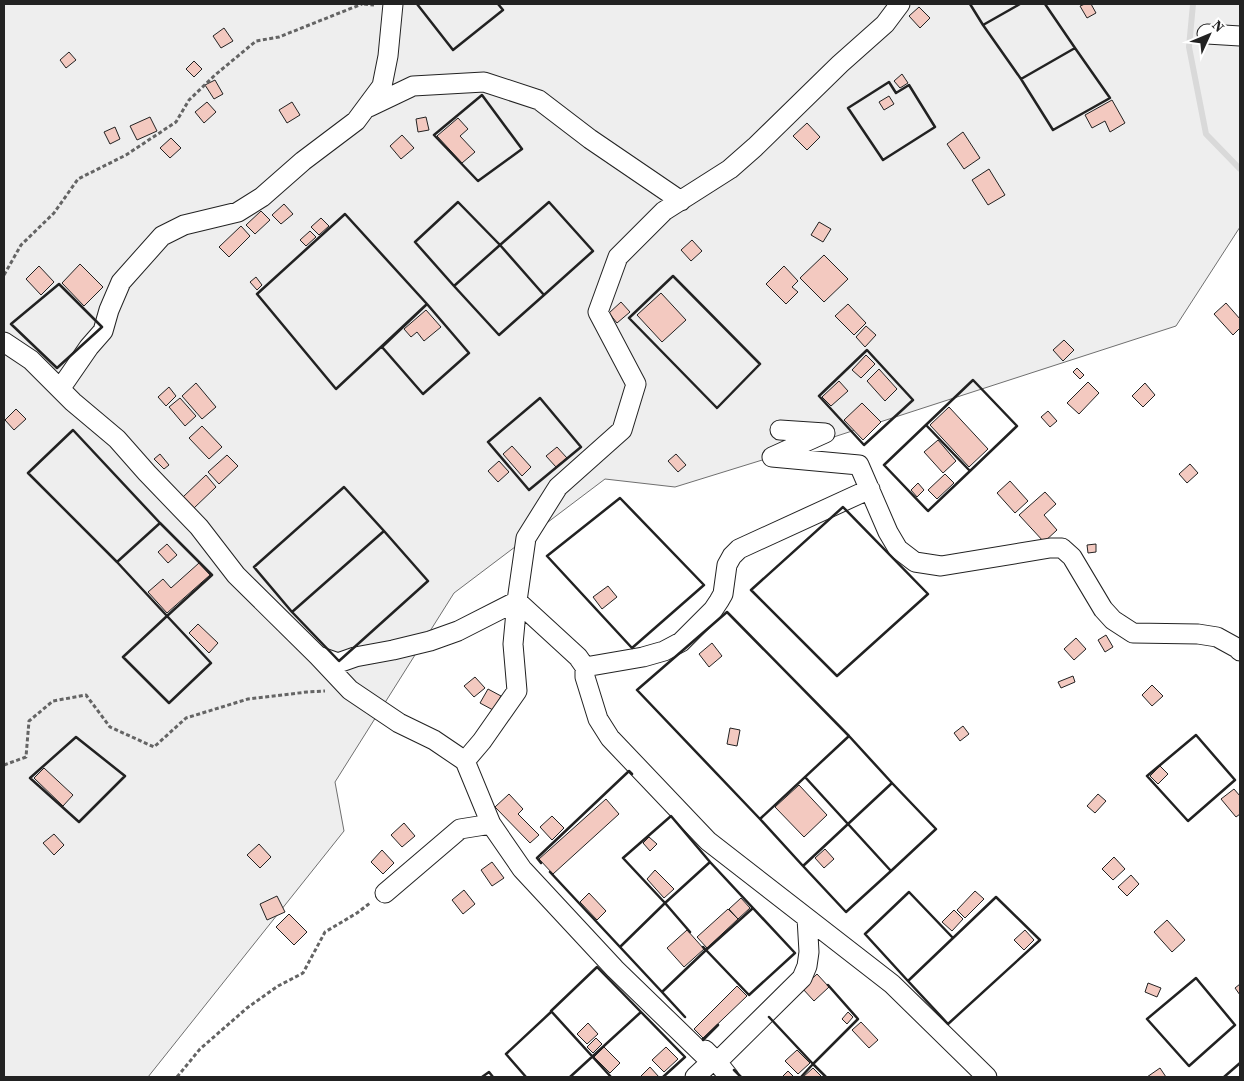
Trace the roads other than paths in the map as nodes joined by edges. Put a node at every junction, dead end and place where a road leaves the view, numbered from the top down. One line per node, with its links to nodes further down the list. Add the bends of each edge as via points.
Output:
1 (393, 4): 5 (street, via 382,86)
2 (900, 4): 6 (street, via 885,24 755,148 730,169)
3 (1207, 34): 4 (street)
4 (1240, 36)
5 (365, 109): 6 (street, via 413,86 484,82 539,100 590,139); 8 (street, via 356,121 262,197 238,212 184,225 162,236 121,282 103,331)
6 (681, 200): 11 (street, via 664,211 618,257 598,312 636,384 622,430 558,487 526,538)
7 (4, 342): 8 (street, via 31,360)
8 (60, 389): 13 (street, via 117,439 199,528 236,575)
9 (780, 430): 10 (street, via 825,433 772,457 859,465)
10 (870, 489): 12 (street, via 888,532 898,548 915,562 941,566 1062,548 1072,557 1103,609 1113,620 1133,632 1217,636); 14 (street, via 739,549 727,565 719,601 681,642 643,657)
11 (517, 601): 13 (street, via 458,631 430,641 338,663); 14 (street); 15 (street, via 513,644 516,691)
12 (1240, 651)
13 (318, 656): 15 (street, via 350,690)
14 (584, 667): 19 (street, via 598,719 610,738 708,841)
15 (465, 761): 16 (street)
16 (491, 824): 17 (street); 18 (street, via 460,829)
17 (522, 869): 20 (street); 21 (street, via 615,969 711,1062)
18 (385, 893)
19 (807, 918): 20 (street, via 807,966 802,978); 23 (street, via 892,984)
20 (717, 1062): 22 (street)
21 (695, 1077)
22 (729, 1077)
23 (987, 1077)

